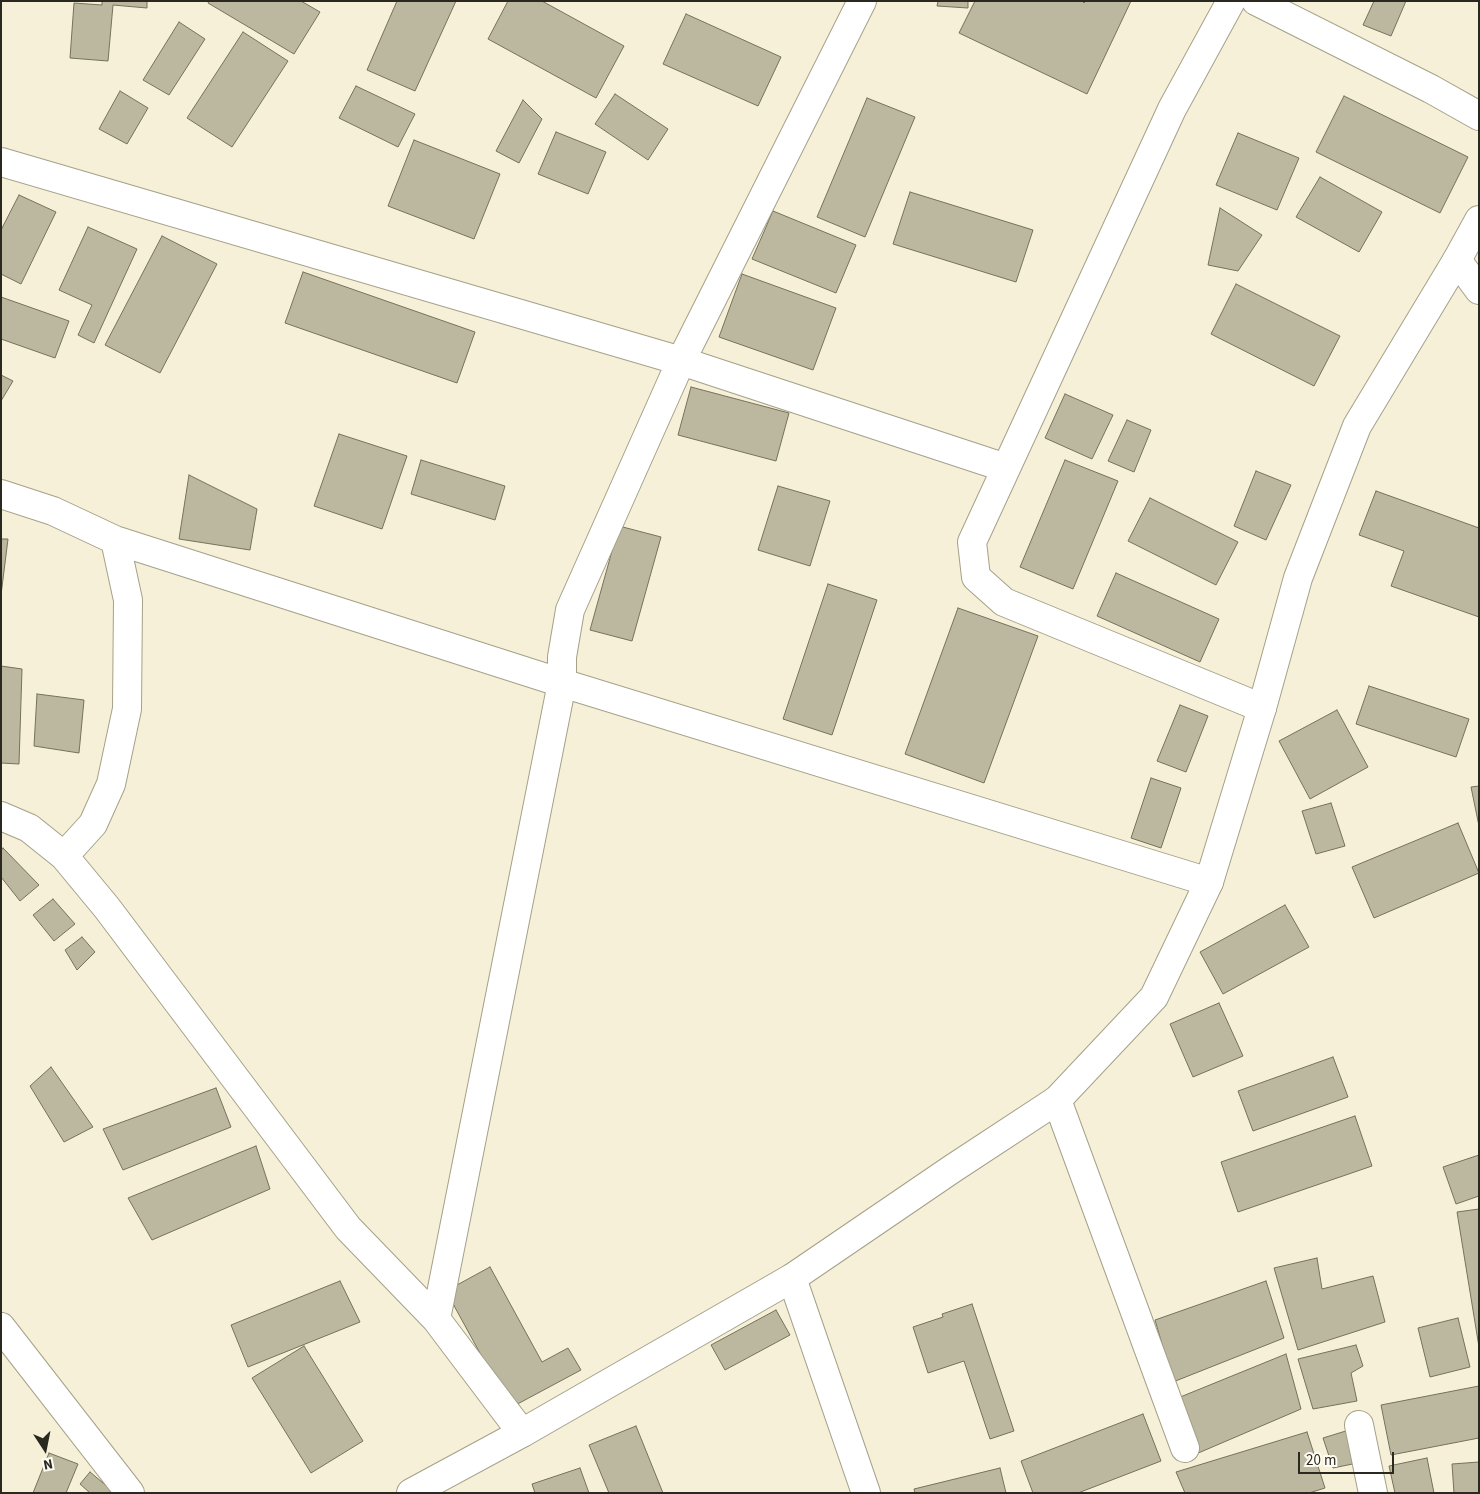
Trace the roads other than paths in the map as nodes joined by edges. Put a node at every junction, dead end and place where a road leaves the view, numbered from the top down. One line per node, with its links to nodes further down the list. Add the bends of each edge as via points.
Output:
1 (862, 1): 9 (street)
2 (1231, 1): 10 (street, via 1172,109)
3 (1256, 1): 4 (street)
4 (1479, 116)
5 (1, 162): 9 (street)
6 (1479, 220): 7 (street)
7 (1457, 260): 8 (street); 14 (street, via 1357,426 1298,578)
8 (1479, 290)
9 (681, 361): 10 (street); 13 (street, via 570,610 562,657)
10 (1006, 468): 14 (street, via 972,542 976,577 1004,602)
11 (1, 494): 12 (street, via 54,511)
12 (115, 540): 13 (street); 16 (street, via 128,600 127,709 111,784 93,824)
13 (562, 683): 17 (street); 20 (street)
14 (1262, 708): 17 (street)
15 (1, 816): 16 (street, via 29,828)
16 (64, 856): 20 (street, via 107,908 348,1228)
17 (1209, 882): 18 (street, via 1154,997)
18 (1058, 1100): 19 (street); 24 (street)
19 (792, 1278): 23 (street); 27 (street)
20 (436, 1319): 23 (street)
21 (1, 1327): 25 (street)
22 (1359, 1425): 28 (street)
23 (522, 1433): 26 (street)
24 (1185, 1448)
25 (130, 1493)
26 (411, 1493)
27 (866, 1493)
28 (1373, 1493)

